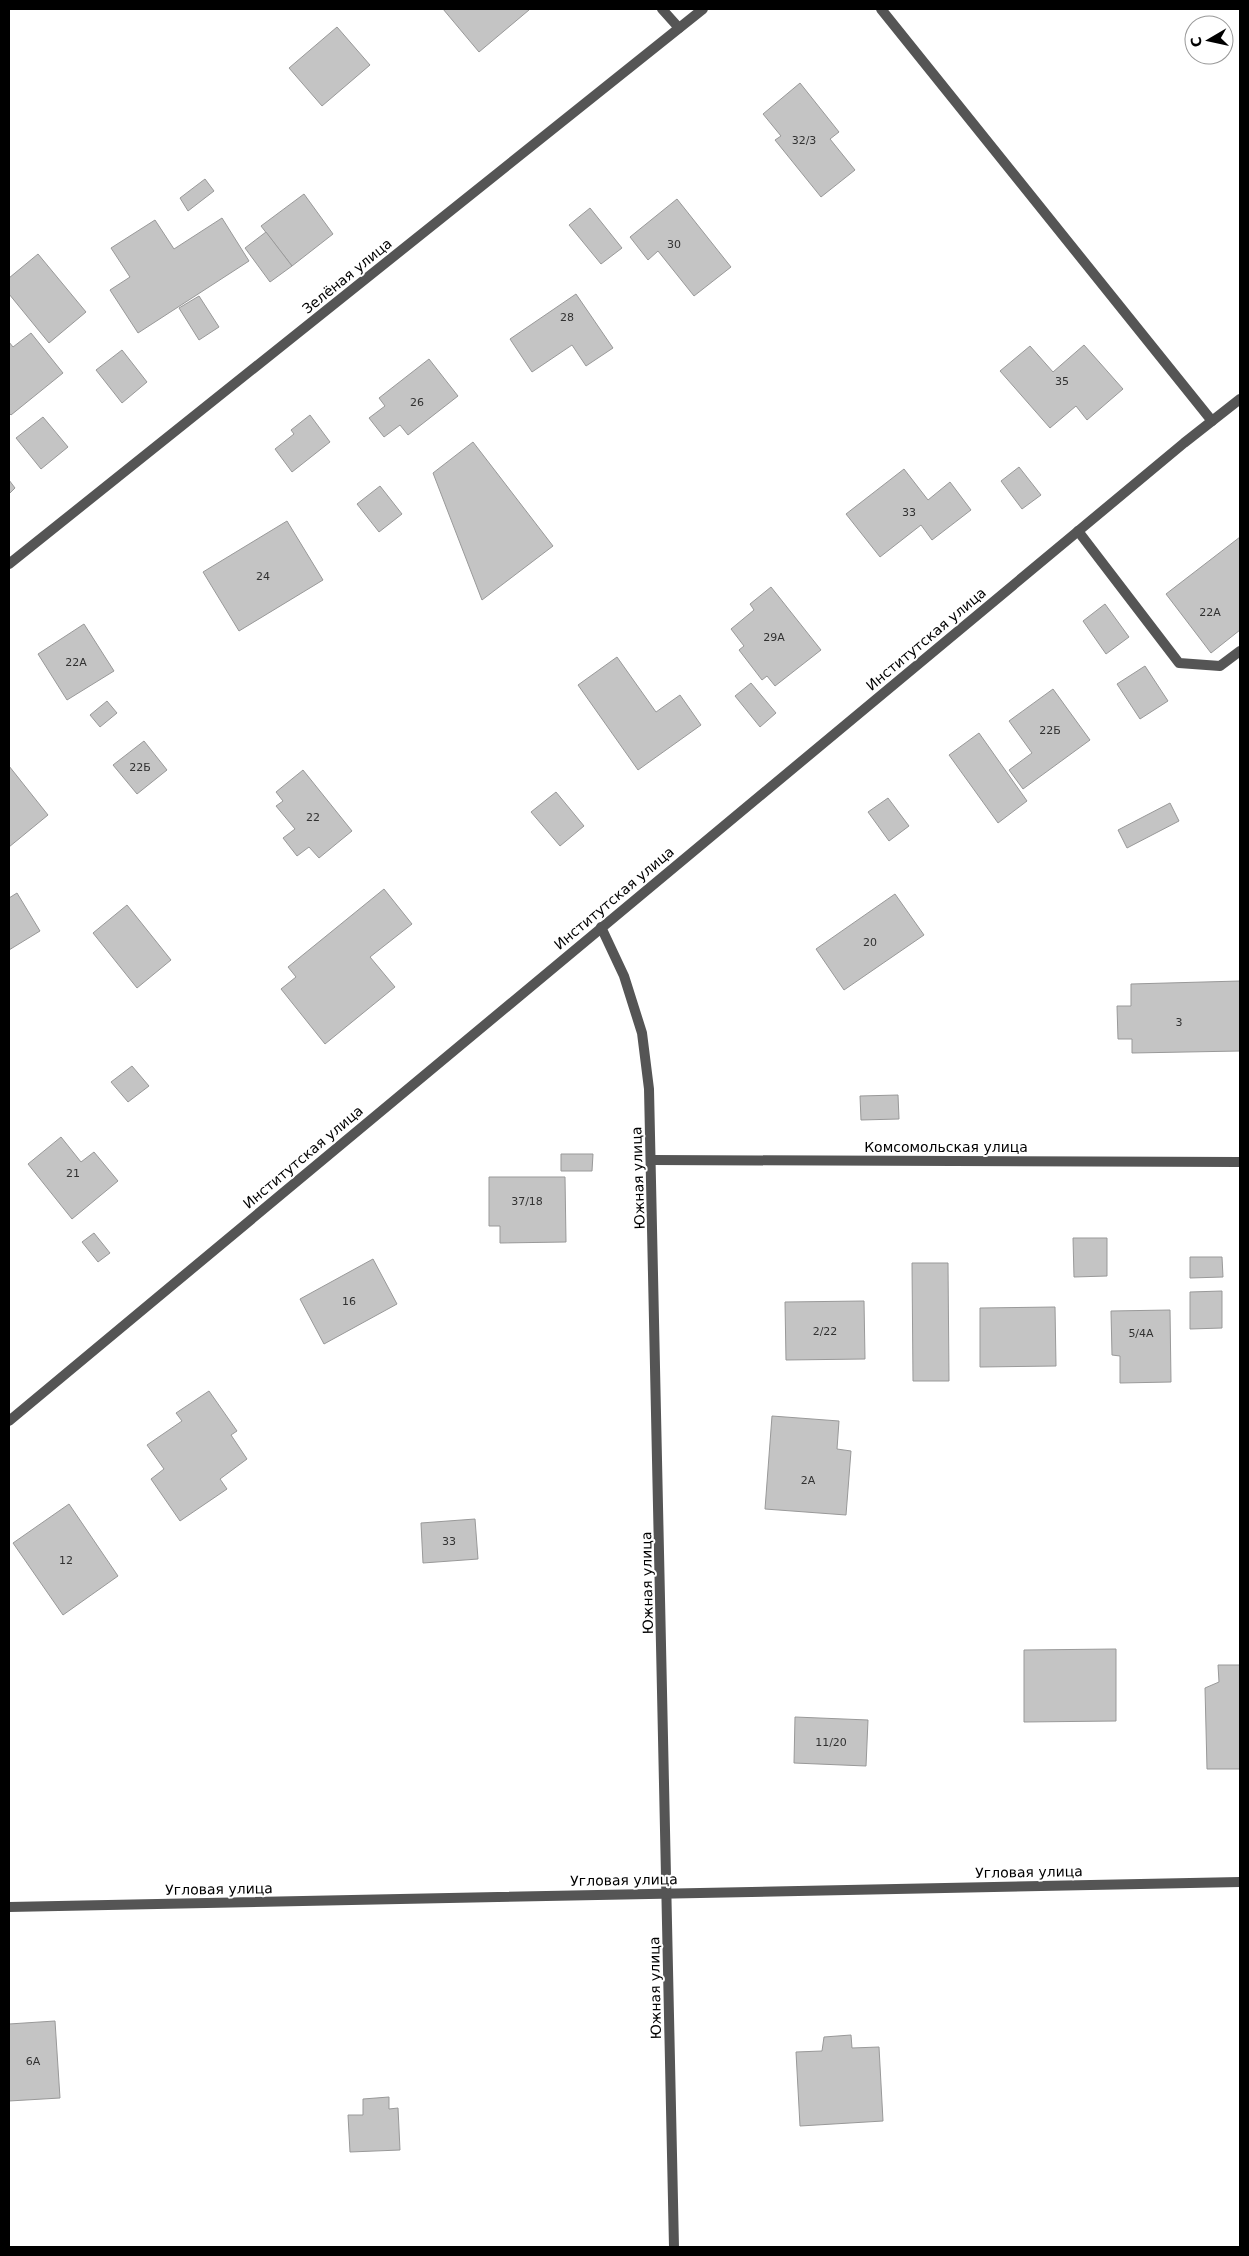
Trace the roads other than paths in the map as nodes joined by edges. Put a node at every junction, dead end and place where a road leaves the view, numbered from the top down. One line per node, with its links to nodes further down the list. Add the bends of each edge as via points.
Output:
1 (662, 9): 4 (street)
2 (703, 9): 4 (street, Зелёная улица)
3 (881, 9): 6 (street)
4 (678, 28): 8 (street, Зелёная улица)
5 (1240, 399): 6 (street, Институтская улица)
6 (1212, 421): 7 (street, Институтская улица)
7 (1078, 530): 9 (street, via 1180,662 1220,666); 10 (street, Институтская улица)
8 (9, 564)
9 (1240, 651)
10 (601, 927): 11 (street, Южная улица, via 624,976 642,1033); 13 (street, Институтская улица)
11 (652, 1160): 12 (street, Комсомольская улица); 15 (street, Южная улица)
12 (1240, 1162)
13 (9, 1421)
14 (1240, 1882): 15 (street, Угловая улица)
15 (667, 1893): 16 (street, Угловая улица); 17 (street, Южная улица)
16 (9, 1907)
17 (674, 2247)

